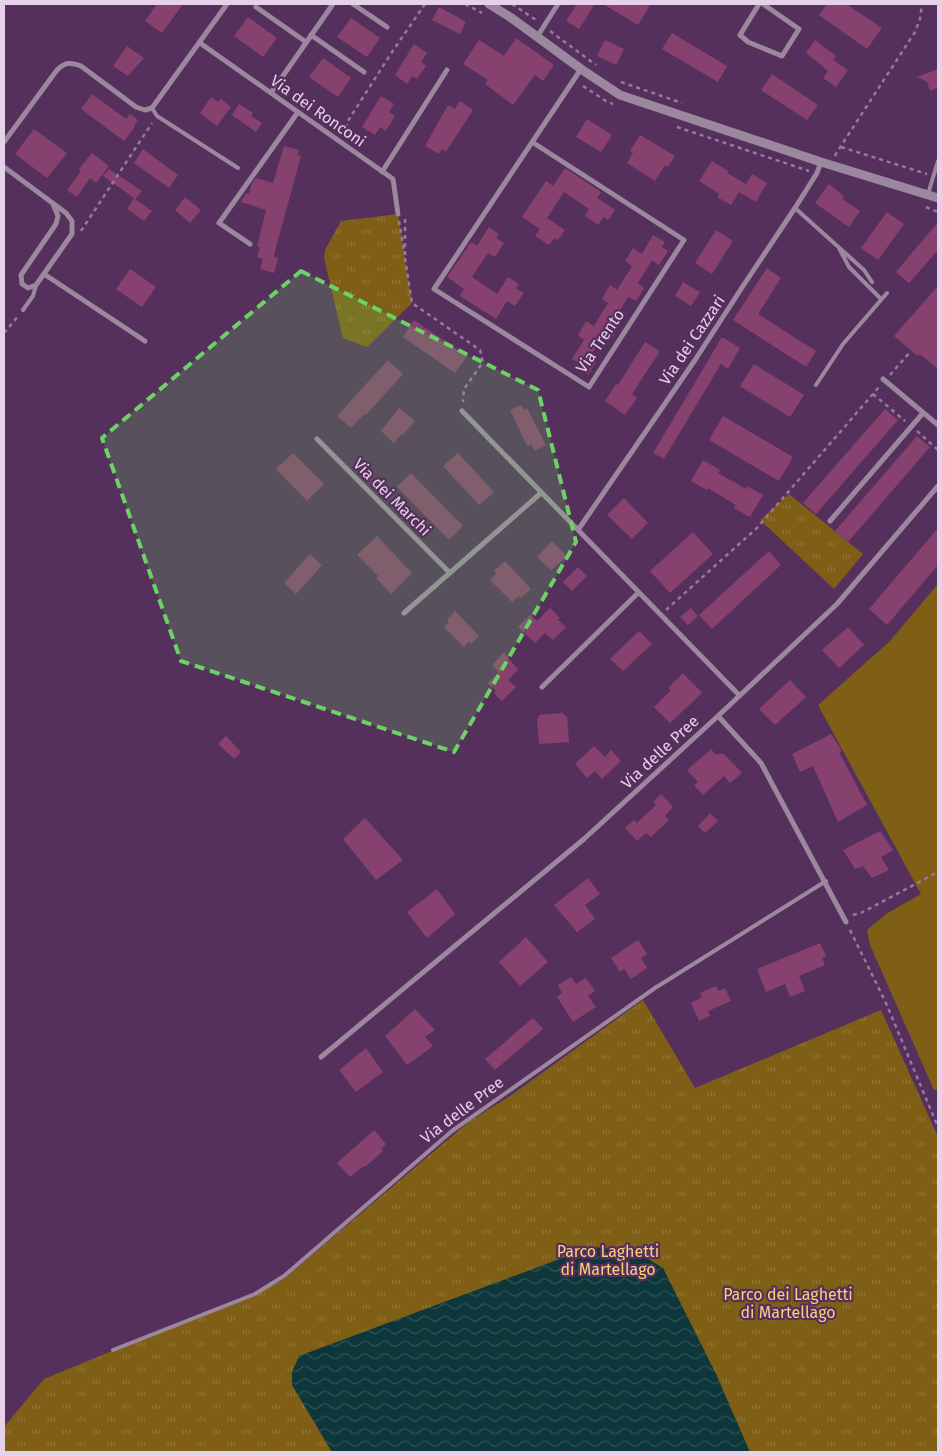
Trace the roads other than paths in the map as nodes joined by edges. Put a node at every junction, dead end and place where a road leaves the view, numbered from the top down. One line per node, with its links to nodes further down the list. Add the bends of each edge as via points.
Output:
1 (227, 4): 12 (street)
2 (333, 4): 9 (street)
3 (353, 4): 8 (street)
4 (489, 4): 10 (street)
5 (558, 4): 10 (street)
6 (761, 4): 6 (street, via 800,29 782,56 748,42 740,35)
7 (256, 7): 11 (street)
8 (387, 27)
9 (311, 35): 11 (street); 15 (street)
10 (537, 37): 13 (street)
11 (306, 42): 16 (street)
12 (200, 43): 16 (street, Via dei Ronconi); 17 (street)
13 (581, 69): 20 (street, Via Trento); 22 (street, via 620,94)
14 (447, 70): 25 (street)
15 (364, 72)
16 (271, 93): 18 (street, Via dei Ronconi)
17 (152, 108): 19 (street, via 136,107 71,62 57,70); 24 (lane, via 157,116)
18 (298, 112): 25 (street, Via dei Ronconi); 31 (street, via 219,223)
19 (4, 142)
20 (532, 142): 20 (street, Via Trento, via 434,289 589,387 684,240)
21 (938, 161): 26 (lane)
22 (820, 162): 26 (street); 29 (street, Via dei Cazzari, via 817,174)
23 (4, 167): 28 (street)
24 (238, 168)
25 (382, 172): 30 (street, Via dei Ronconi, via 393,179)
26 (928, 194): 27 (street)
27 (938, 198)
28 (53, 204): 33 (street, via 72,221 72,234); 35 (street, via 58,216 56,224 21,275 22,284 28,288)
29 (795, 208): 32 (lane); 49 (street, Via dei Cazzari, via 696,360)
30 (398, 214)
31 (250, 244)
32 (838, 246): 34 (lane); 37 (lane, via 849,267)
33 (44, 274): 35 (street); 39 (street)
34 (872, 282)
35 (36, 285): 38 (lane)
36 (887, 293): 37 (lane)
37 (881, 299): 41 (lane, via 843,344)
38 (23, 310)
39 (145, 341)
40 (884, 380): 43 (street)
41 (816, 385)
42 (462, 411): 47 (street)
43 (923, 413): 44 (street); 48 (street)
44 (938, 425)
45 (317, 438): 50 (street, Via dei Marchi)
46 (938, 486): 54 (street, Via delle Pree, via 836,604)
47 (541, 493): 49 (street); 50 (street)
48 (830, 521)
49 (578, 530): 51 (street)
50 (450, 573): 52 (street)
51 (638, 593): 53 (street); 54 (street)
52 (404, 613)
53 (542, 687)
54 (739, 696): 55 (street, Via delle Pree)
55 (718, 716): 56 (street, Via delle Pree, via 761,763); 58 (street, Via delle Pree, via 584,839)
56 (826, 881): 57 (street, Via delle Pree); 59 (lane, Via delle Pree, via 655,988 452,1131 284,1276 256,1294)
57 (845, 919)
58 (322, 1057)
59 (113, 1350)

